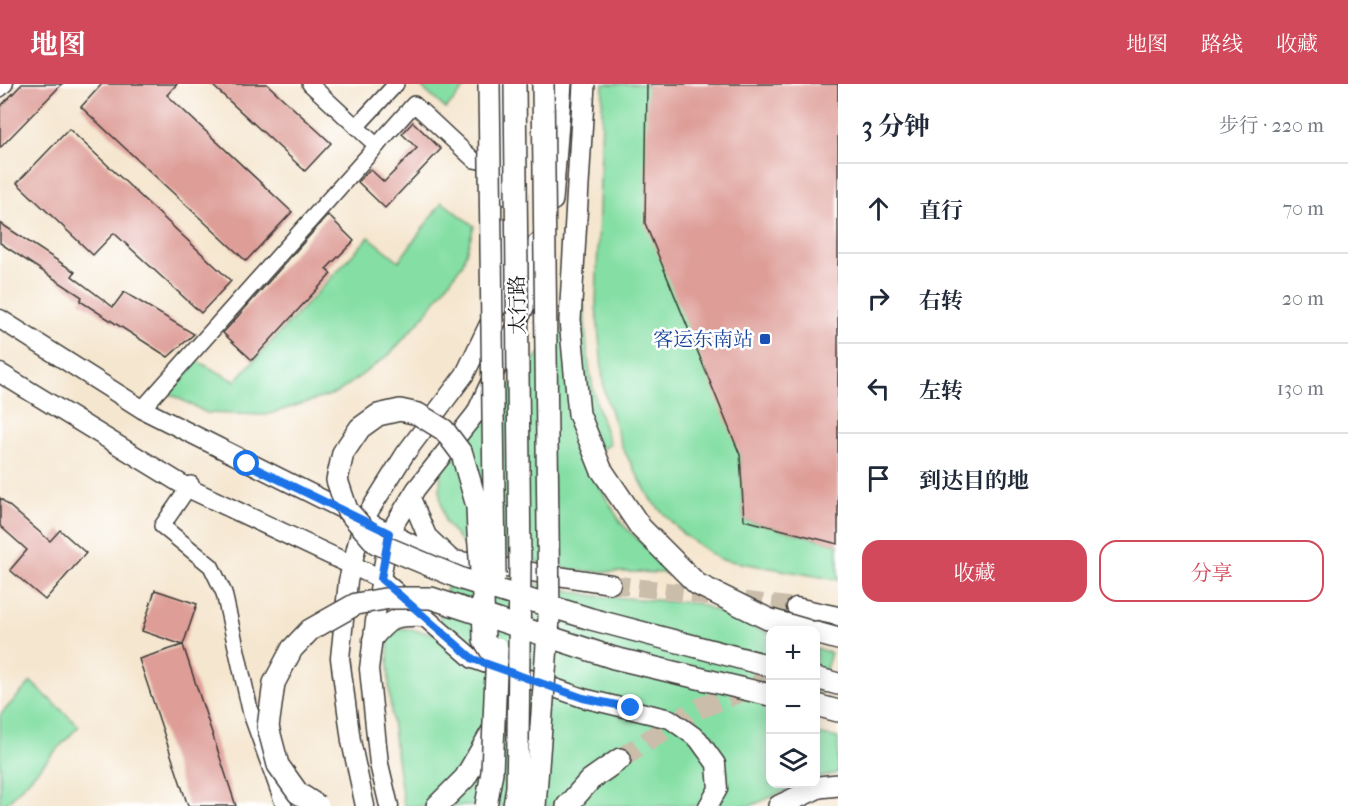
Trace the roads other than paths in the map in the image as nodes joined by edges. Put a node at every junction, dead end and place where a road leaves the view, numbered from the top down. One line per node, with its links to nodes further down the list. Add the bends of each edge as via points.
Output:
1 (5, 84): 11 (street)
2 (310, 84): 12 (street)
3 (396, 84): 12 (street)
4 (489, 84): 38 (highway, bridge)
5 (504, 84): 14 (main road)
6 (515, 84): 54 (highway, 太行路, bridge, via 520,527)
7 (543, 84): 15 (highway, 太行路, bridge)
8 (550, 84): 20 (main road, via 533,289 476,412)
9 (561, 84): 15 (highway, bridge)
10 (584, 84): 34 (highway, bridge, via 570,320 579,414 601,469 641,528 697,584 768,619)
11 (0, 89)
12 (356, 127): 13 (street)
13 (377, 146): 14 (street, via 414,104 474,160); 18 (street)
14 (505, 166): 21 (main road, via 509,230 501,299 465,374 405,454)
15 (544, 275): 55 (highway, 太行路, bridge, via 549,618)
16 (0, 319): 18 (main road)
17 (0, 373): 19 (main road)
18 (142, 409): 21 (main road)
19 (187, 490): 24 (main road); 48 (street, via 162,526 211,566 224,593 251,714)
20 (411, 498): 22 (main road); 23 (main road, via 427,536)
21 (363, 521): 22 (main road); 24 (main road)
22 (389, 533): 23 (main road); 25 (main road)
23 (451, 560): 26 (main road)
24 (352, 566): 25 (main road); 50 (main road, via 340,658)
25 (381, 579): 33 (main road); 37 (main road)
26 (611, 584)
27 (482, 586): 39 (highway, bridge)
28 (482, 586): 29 (highway, bridge, via 376,543 347,510 337,480 342,453 360,428 378,415 400,410 418,414 444,430 462,454 477,506)
29 (482, 586)
30 (482, 586): 38 (highway, bridge, via 484,640)
31 (796, 607): 32 (main road)
32 (838, 616)
33 (425, 617): 37 (main road, via 388,621); 57 (main road, via 473,659 583,698 670,719 698,739 716,764 718,789)
34 (793, 626)
35 (820, 634): 36 (highway)
36 (838, 639)
37 (372, 640): 51 (main road, via 369,669 379,764)
38 (497, 661): 45 (highway, bridge)
39 (766, 665)
40 (820, 679): 41 (highway)
41 (838, 684)
42 (766, 694): 49 (highway, bridge, via 614,658 431,598 390,598 357,604 310,630 292,649 274,683 268,727 278,765 298,793)
43 (820, 706): 44 (highway)
44 (838, 711)
45 (494, 728): 52 (highway, via 465,778); 53 (highway, bridge)
46 (620, 759): 56 (highway, via 590,780)
47 (838, 785): 58 (highway, via 819,788)
48 (285, 806)
49 (318, 806)
50 (365, 806)
51 (389, 806)
52 (437, 806)
53 (486, 806)
54 (514, 806)
55 (535, 806)
56 (567, 806)
57 (708, 806)
58 (779, 806)

